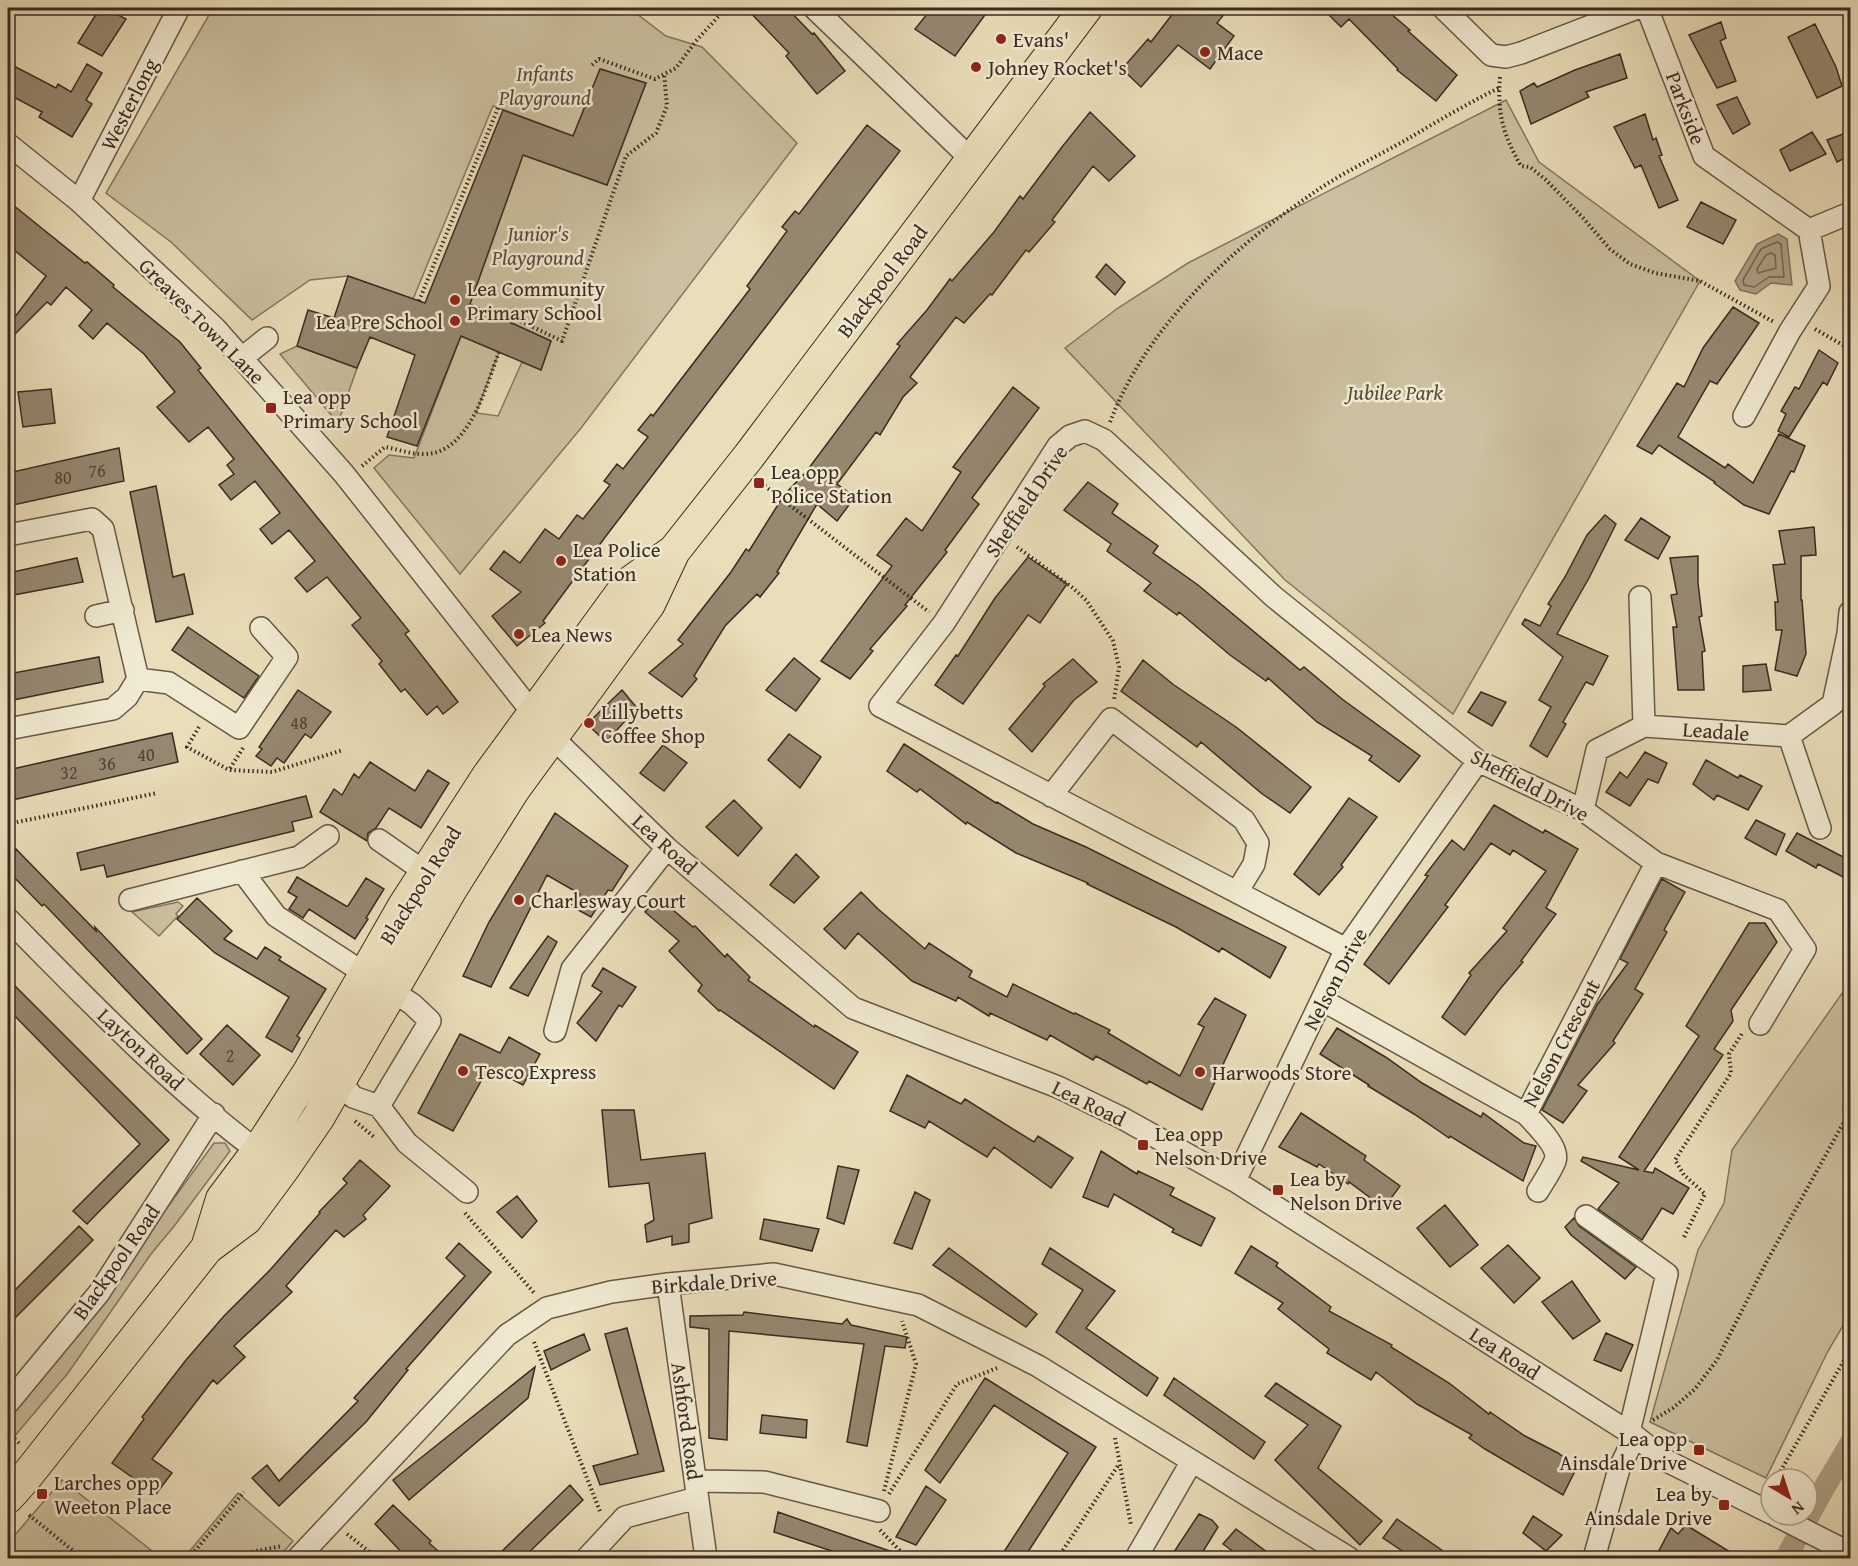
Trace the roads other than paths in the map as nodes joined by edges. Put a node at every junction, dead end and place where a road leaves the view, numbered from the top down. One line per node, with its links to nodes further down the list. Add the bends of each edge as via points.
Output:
1 (179, 8): 9 (street, Westerlong)
2 (814, 8): 8 (street)
3 (1086, 8): 8 (highway, Blackpool Road)
4 (1443, 8): 5 (street, via 1498,56 1521,53)
5 (1637, 8)
6 (1647, 8): 11 (street, Parkside, via 1704,156)
7 (8, 144): 9 (street, Greaves Town Lane)
8 (973, 161): 23 (highway, Blackpool Road, via 674,551 650,604)
9 (79, 201): 13 (street, Greaves Town Lane)
10 (1851, 213): 11 (street)
11 (1809, 230): 14 (street, via 1819,286)
12 (267, 338): 13 (street)
13 (242, 358): 23 (street, Greaves Town Lane, via 347,478)
14 (1744, 416)
15 (8, 536): 17 (street, via 92,519 104,529)
16 (1640, 597): 24 (street)
17 (123, 610): 19 (street); 22 (street)
18 (1851, 612): 21 (street)
19 (96, 616)
20 (261, 628): 22 (street, via 287,657 239,728 169,682)
21 (1849, 635): 26 (street, via 1833,704)
22 (138, 679): 25 (street, via 127,697 113,709)
23 (542, 725): 33 (street, Lea Road); 36 (highway, Blackpool Road, via 514,789)
24 (1644, 726): 26 (street, Leadale); 29 (street, via 1597,750)
25 (8, 729)
26 (1789, 736): 30 (street)
27 (1478, 761): 28 (street, Sheffield Drive, via 1274,597 1104,440 1085,431 1058,446 944,623 879,706); 29 (street, Sheffield Drive); 40 (street, Nelson Drive)
28 (1051, 796): 37 (street, Sheffield Drive); 37 (street, via 1111,719 1244,820 1258,843 1254,864)
29 (1583, 810): 34 (street, Sheffield Drive)
30 (1820, 828)
31 (328, 836): 35 (street, via 299,857)
32 (379, 840): 36 (street)
33 (667, 848): 45 (street, via 572,969); 53 (street, Lea Road, via 853,1008 1058,1087)
34 (1656, 863): 44 (street, Sheffield Drive, via 1778,910 1805,949); 50 (street, Nelson Crescent)
35 (242, 871): 38 (street); 41 (street, via 276,916)
36 (438, 881): 41 (highway, Blackpool Road, via 404,906); 42 (highway, Blackpool Road)
37 (1237, 892): 40 (street, Sheffield Drive)
38 (130, 900)
39 (8, 919): 49 (street, Layton Road, via 125,1036)
40 (1346, 949): 43 (street, Nelson Drive)
41 (366, 975): 42 (street); 46 (highway, Blackpool Road)
42 (393, 992): 47 (highway, Blackpool Road); 48 (street, via 430,1021)
43 (1322, 1000): 50 (street, Nelson Crescent); 53 (street, Nelson Drive)
44 (1760, 1024)
45 (555, 1031)
46 (322, 1050): 47 (street); 51 (highway, Blackpool Road)
47 (340, 1081): 48 (street, via 354,1097); 52 (highway, Blackpool Road)
48 (380, 1106): 55 (street, via 407,1143)
49 (214, 1114): 51 (street, Layton Road); 59 (street, Blackpool Road, via 99,1293)
50 (1526, 1114): 54 (street, via 1555,1151 1556,1160)
51 (258, 1150): 52 (street, Layton Road); 57 (highway, Blackpool Road, via 222,1199)
52 (283, 1169): 57 (highway, Blackpool Road, via 246,1219)
53 (1236, 1182): 60 (street, Lea Road)
54 (1538, 1191)
55 (467, 1192)
56 (1586, 1216): 60 (street, via 1667,1274)
57 (207, 1248): 63 (highway, Blackpool Road, via 25,1478)
58 (668, 1284): 61 (street, Birkdale Drive, via 774,1274 918,1305 1023,1358); 62 (street, Ashford Road); 67 (street, Birkdale Drive, via 611,1292 547,1308 507,1335 331,1521)
59 (8, 1403)
60 (1632, 1434): 64 (street, Lea Road, via 1665,1460); 73 (street)
61 (1192, 1461): 71 (street); 72 (street, Birkdale Drive)
62 (697, 1490): 65 (street, via 764,1482); 69 (street, via 625,1517); 70 (street, Ashford Road)
63 (18, 1506)
64 (1759, 1507)
65 (879, 1511)
66 (1798, 1527): 68 (street, Lea Road)
67 (292, 1552)
68 (1851, 1553)
69 (587, 1558)
70 (706, 1558)
71 (1137, 1558)
72 (1349, 1558)
73 (1594, 1558)

